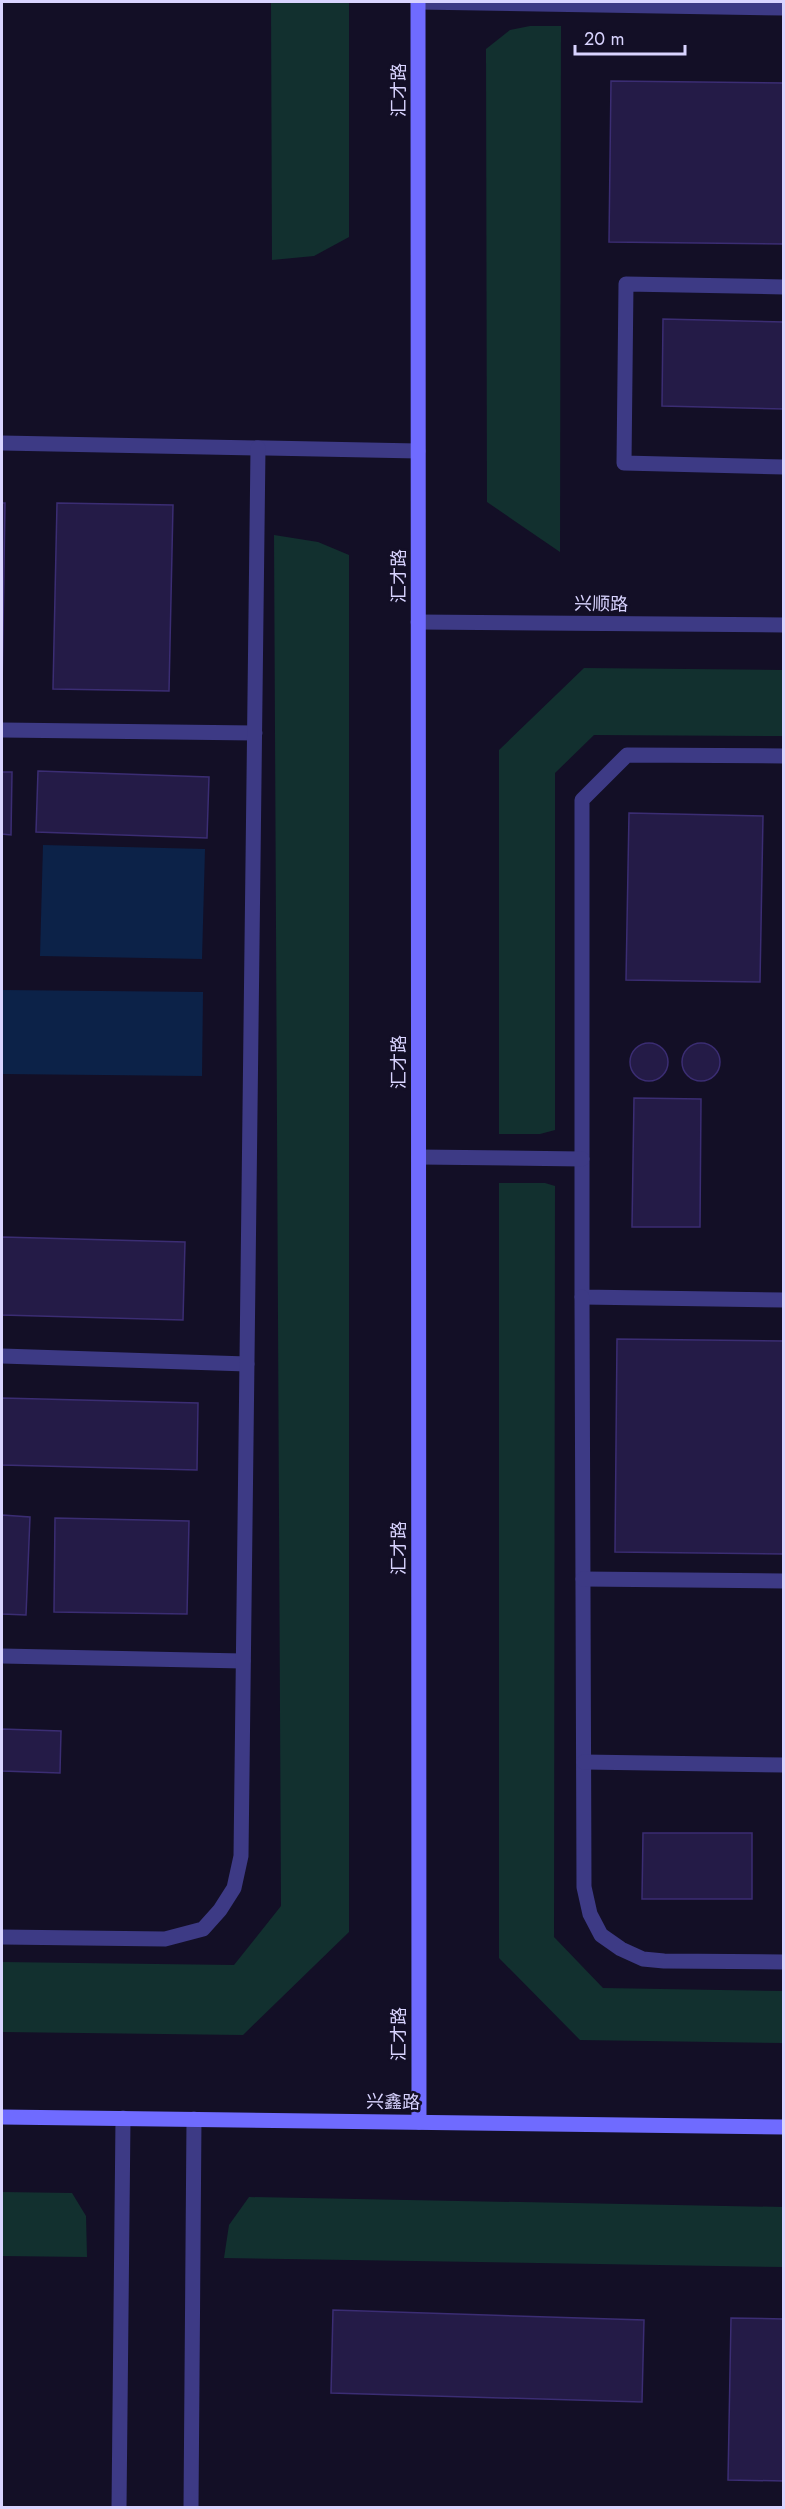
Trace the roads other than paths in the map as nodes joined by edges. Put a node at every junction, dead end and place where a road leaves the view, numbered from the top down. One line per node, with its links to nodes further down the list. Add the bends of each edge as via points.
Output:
1 (418, 2): 2 (street); 6 (main road, 汇才路)
2 (777, 6)
3 (783, 287): 7 (street, via 626,284 624,463)
4 (2, 443): 5 (street)
5 (258, 448): 6 (street); 11 (street)
6 (418, 451): 8 (main road, 汇才路)
7 (783, 467)
8 (418, 622): 9 (street, 兴顺路); 13 (main road, 汇才路)
9 (783, 625)
10 (2, 730): 11 (street)
11 (255, 733): 18 (street)
12 (783, 756): 14 (street, via 627,755 582,801)
13 (418, 1157): 14 (street); 30 (main road, 汇才路)
14 (582, 1159): 15 (street)
15 (582, 1297): 16 (street); 19 (street)
16 (783, 1300)
17 (2, 1356): 18 (street)
18 (247, 1364): 22 (street)
19 (583, 1579): 20 (street); 23 (street)
20 (783, 1581)
21 (2, 1656): 22 (street)
22 (243, 1661): 25 (street, via 241,1857 234,1888 220,1910 202,1929 165,1939)
23 (584, 1762): 24 (street); 26 (street, via 584,1887 590,1914 602,1935 643,1959)
24 (783, 1765)
25 (2, 1937)
26 (783, 1962)
27 (2, 2117): 28 (main road, 兴鑫路)
28 (123, 2118): 29 (main road, 兴鑫路); 32 (street)
29 (194, 2119): 30 (main road, 兴鑫路); 33 (street)
30 (419, 2122): 31 (main road, 兴鑫路)
31 (783, 2127)
32 (119, 2508)
33 (191, 2508)

